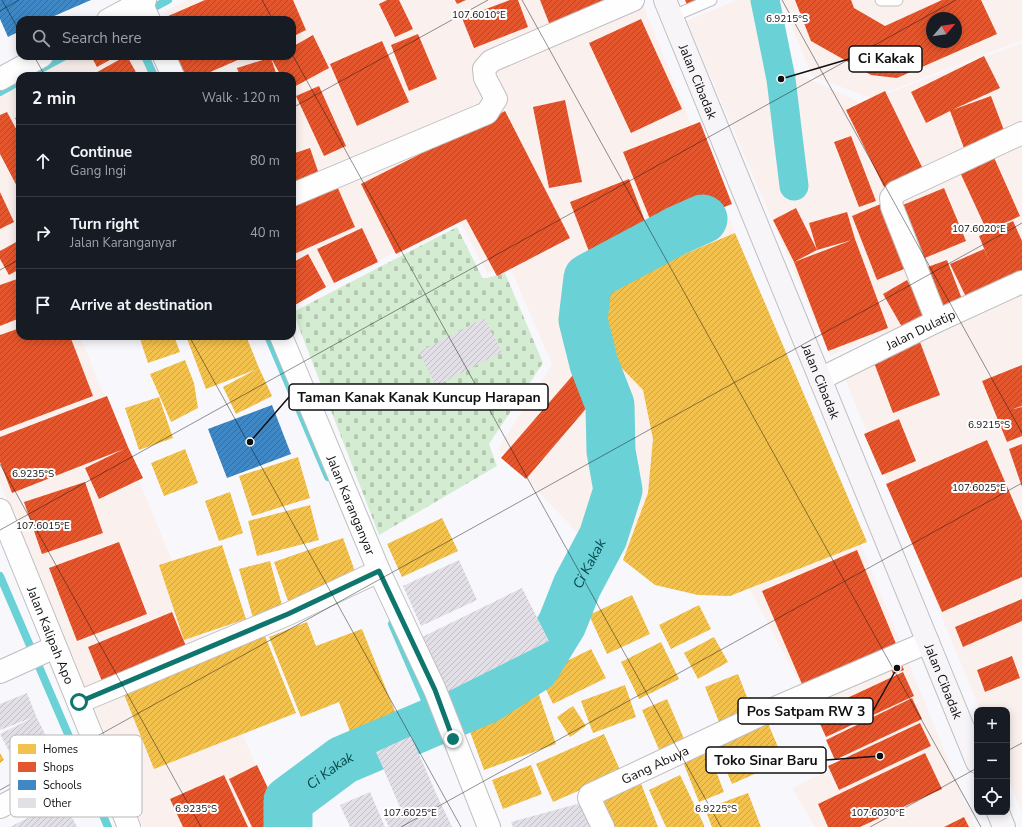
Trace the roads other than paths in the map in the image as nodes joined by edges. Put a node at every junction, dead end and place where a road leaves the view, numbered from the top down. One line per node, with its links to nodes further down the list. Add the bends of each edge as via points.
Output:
1 (633, 0): 13 (street, via 491,61 484,69 485,78 496,99 487,113)
2 (711, 0): 6 (lane)
3 (881, 0): 4 (lane)
4 (897, 0)
5 (144, 5): 7 (street)
6 (668, 8): 17 (main road, Jalan Cibadak)
7 (118, 16)
8 (35, 60): 11 (street)
9 (166, 60): 10 (street)
10 (171, 72)
11 (0, 79)
12 (1022, 133): 15 (street, via 903,188 891,198 892,207)
13 (296, 193)
14 (1022, 282): 15 (street, Jalan Dulatip)
15 (937, 321): 17 (street, Jalan Dulatip)
16 (284, 340): 19 (street, Jalan Karanganyar)
17 (820, 379): 20 (main road, Jalan Cibadak)
18 (0, 510): 21 (street, Jalan Kalipah Apo)
19 (379, 571): 23 (street, via 288,614); 31 (street, Jalan Karanganyar, via 435,690)
20 (928, 642): 25 (main road, Jalan Cibadak); 32 (street, Gang Abuya, via 777,707 590,794 589,798)
21 (40, 653): 22 (street); 23 (street, Jalan Kalipah Apo)
22 (0, 672)
23 (79, 702): 24 (street, Jalan Kalipah Apo)
24 (88, 735)
25 (974, 755)
26 (10, 803): 27 (street)
27 (0, 808)
28 (999, 815): 33 (main road)
29 (124, 817): 30 (street, Jalan Kalipah Apo)
30 (129, 827)
31 (490, 827)
32 (602, 827)
33 (1004, 827)

